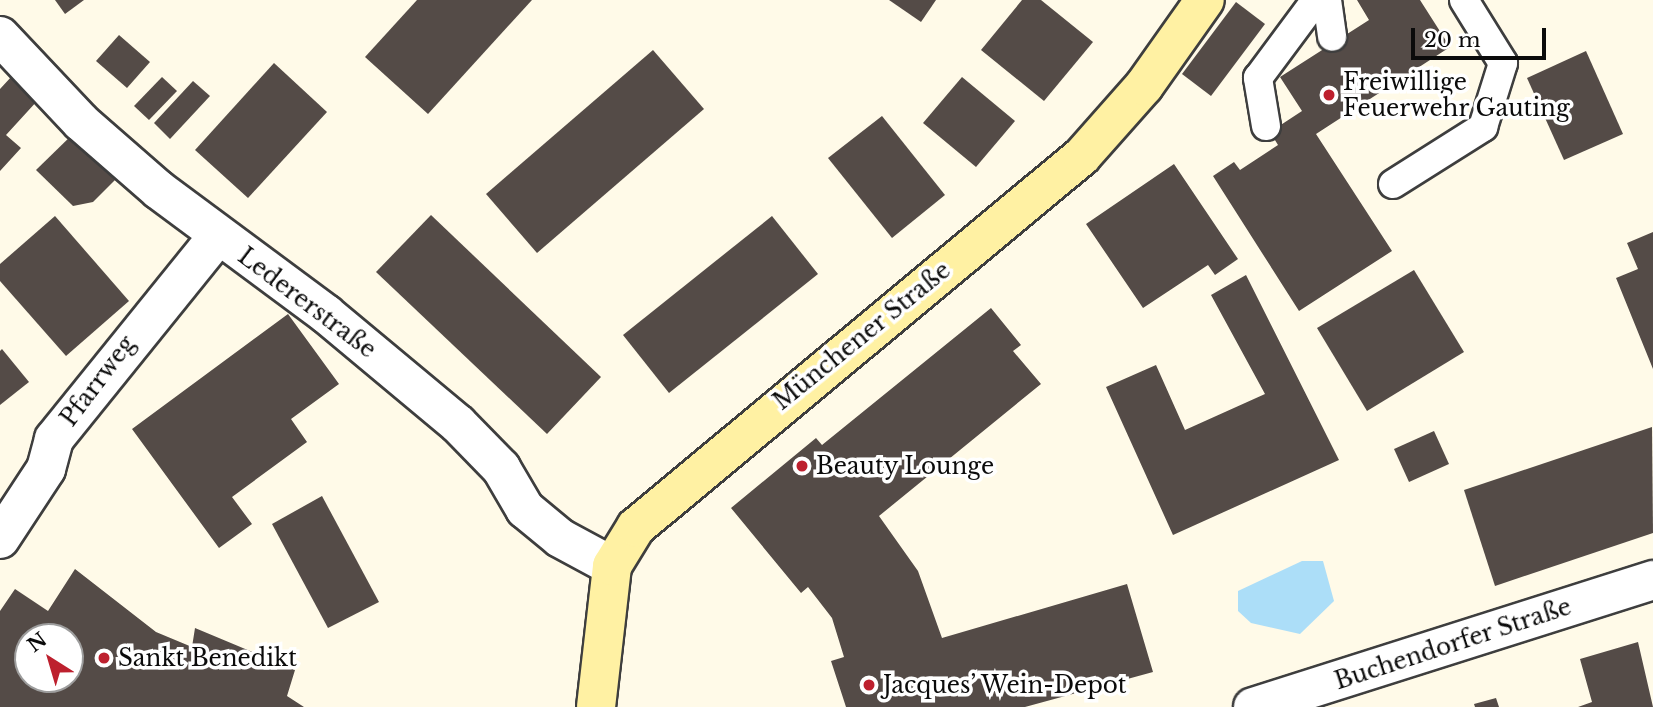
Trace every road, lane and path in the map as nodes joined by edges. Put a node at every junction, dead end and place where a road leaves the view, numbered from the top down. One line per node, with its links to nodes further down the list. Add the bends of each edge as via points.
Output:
1 (1205, 0): 11 (main road, Münchener Straße, via 1144,86 1082,156 668,496 636,527)
2 (1316, 0): 7 (lane, via 1258,78)
3 (1327, 0): 6 (lane)
4 (1464, 0): 8 (lane, via 1503,63 1483,127)
5 (0, 36): 9 (street, Ledererstraße, via 81,122)
6 (1332, 37)
7 (1266, 126)
8 (1393, 184)
9 (218, 236): 10 (street, Pfarrweg, via 54,439 46,469); 11 (street, Ledererstraße, via 326,314 458,424 501,468 534,517)
10 (0, 540)
11 (612, 566): 14 (main road, Münchener Straße)
12 (1653, 580): 13 (street, Buchendorfer Straße)
13 (1271, 704)
14 (596, 707)

